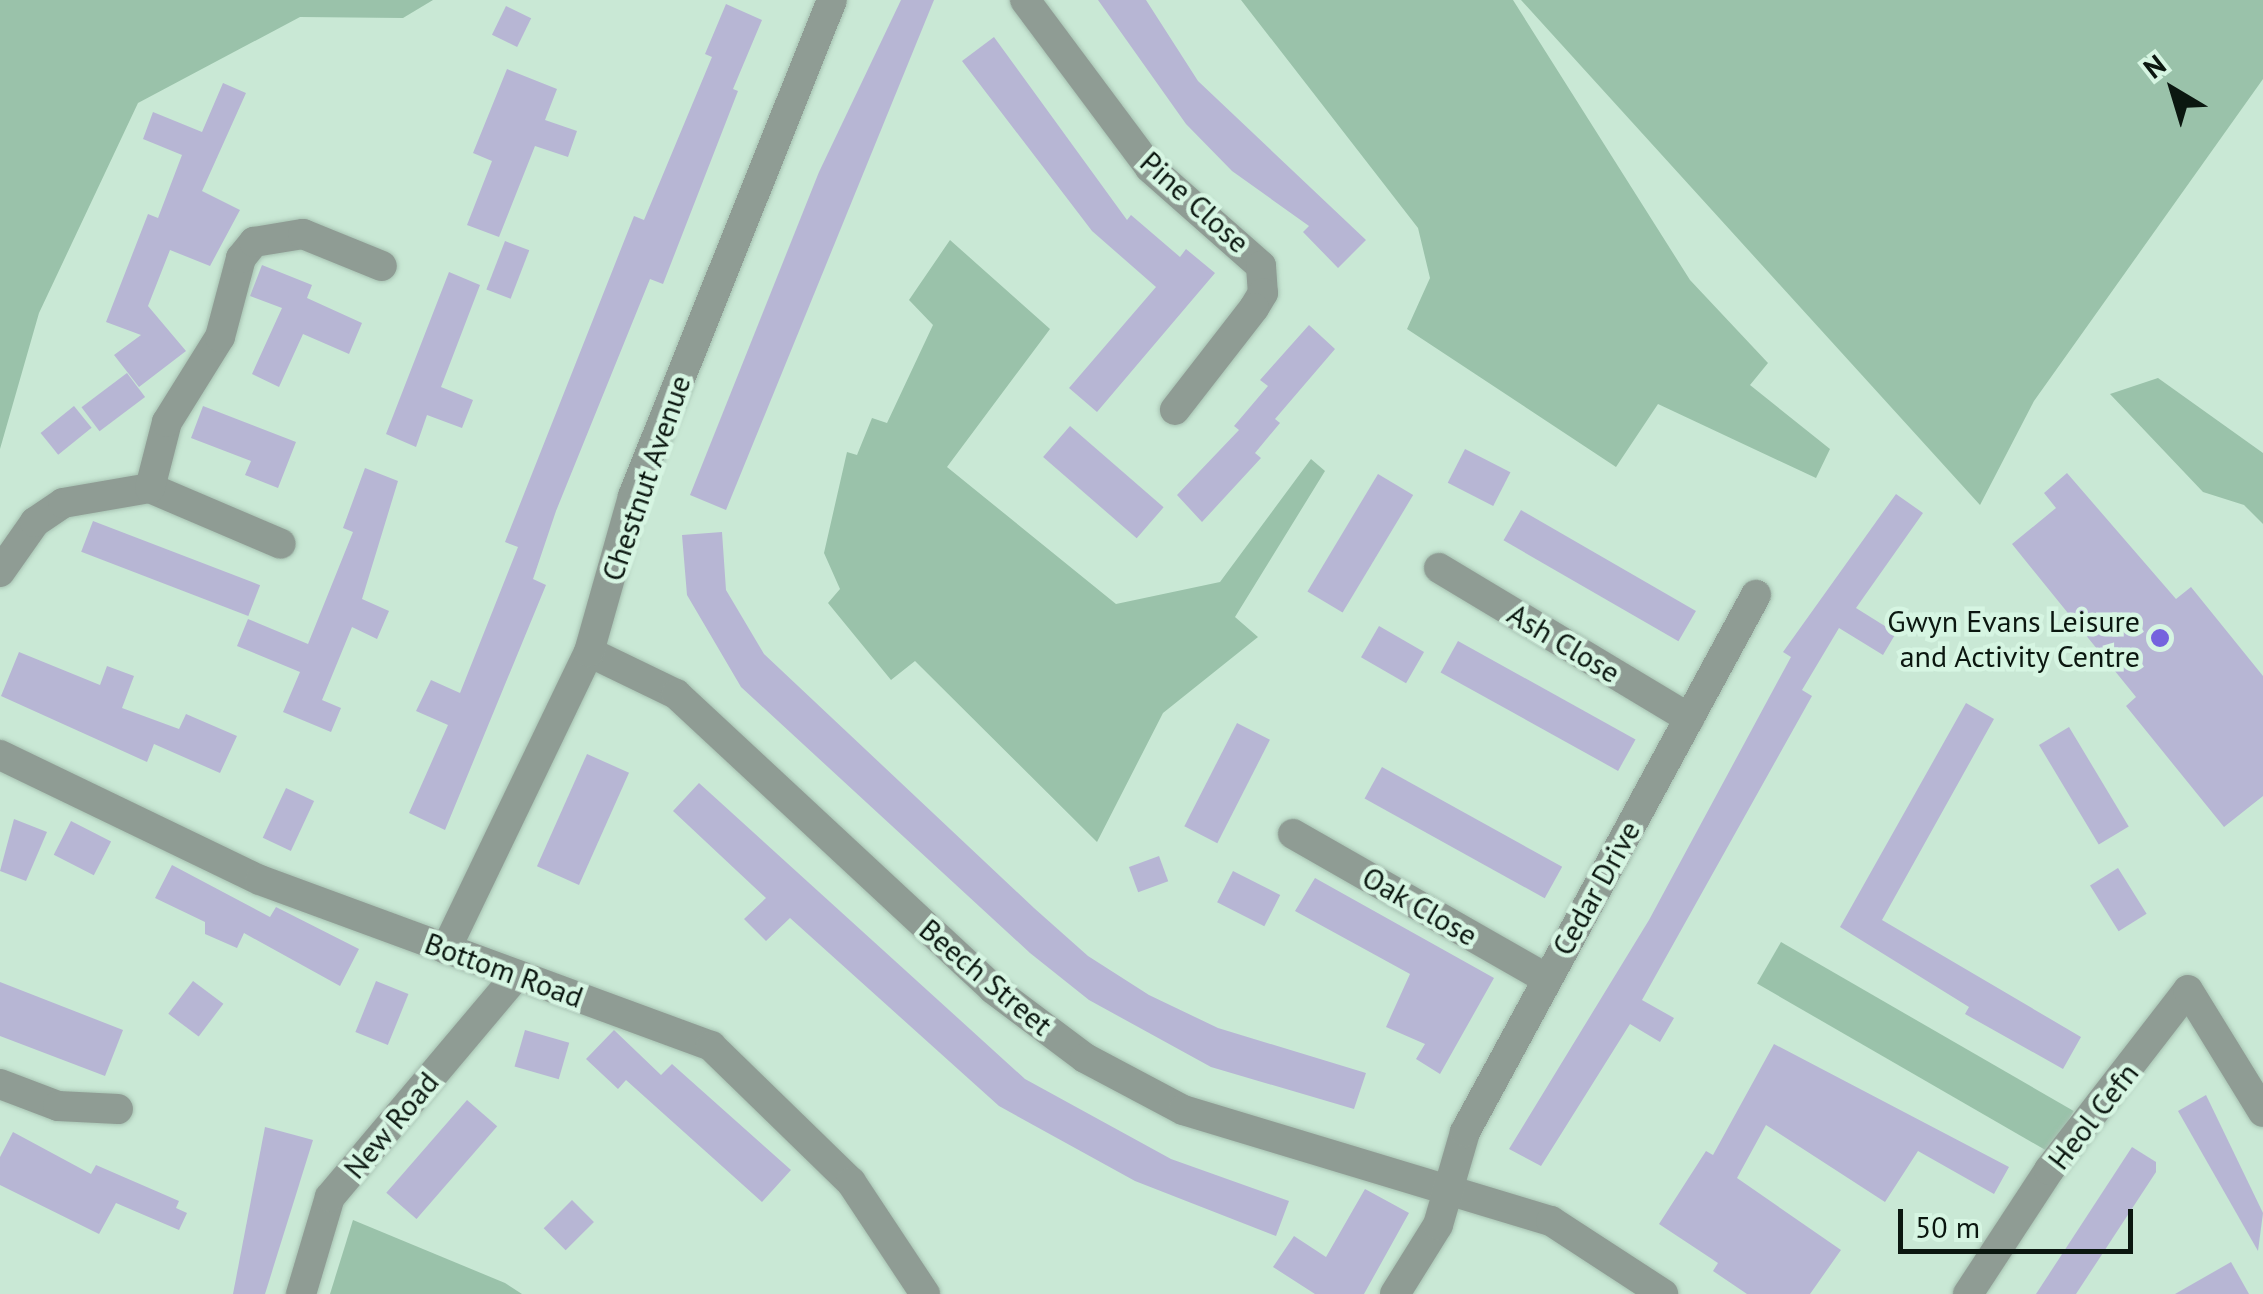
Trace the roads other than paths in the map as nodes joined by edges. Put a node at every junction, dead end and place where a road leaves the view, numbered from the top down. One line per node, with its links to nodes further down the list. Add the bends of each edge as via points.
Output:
1 (832, 0): 10 (street, Chestnut Avenue, via 633,496)
2 (1024, 0): 4 (street, Pine Close, via 1150,168 1262,266 1263,293 1254,308)
3 (382, 266): 5 (street, via 303,234 254,242 241,258 220,336 167,422)
4 (1175, 410)
5 (160, 492): 6 (street); 8 (street, via 63,503 35,522)
6 (281, 544)
7 (1439, 568): 11 (street, Ash Close)
8 (0, 572)
9 (1756, 596): 11 (street, Cedar Drive)
10 (589, 652): 14 (street, Chestnut Avenue); 20 (street, Beech Street, via 676,694 993,989 1084,1058 1183,1110)
11 (1689, 718): 16 (street, Cedar Drive)
12 (0, 755): 14 (street, Bottom Road, via 260,880)
13 (1292, 834): 16 (street, Oak Close)
14 (446, 949): 15 (street, Bottom Road)
15 (517, 975): 21 (street, New Road, via 330,1198); 22 (street, Bottom Road, via 711,1046 851,1182)
16 (1546, 979): 20 (street, Cedar Drive, via 1465,1132)
17 (0, 1084): 18 (street, via 58,1106)
18 (118, 1109)
19 (2263, 1112): 25 (street, Heol Cefn, via 2188,990 2050,1170)
20 (1450, 1186): 23 (street, Cedar Drive, via 1438,1224); 24 (street, Beech Street, via 1551,1221)
21 (301, 1294)
22 (925, 1294)
23 (1395, 1294)
24 (1663, 1294)
25 (1968, 1294)

